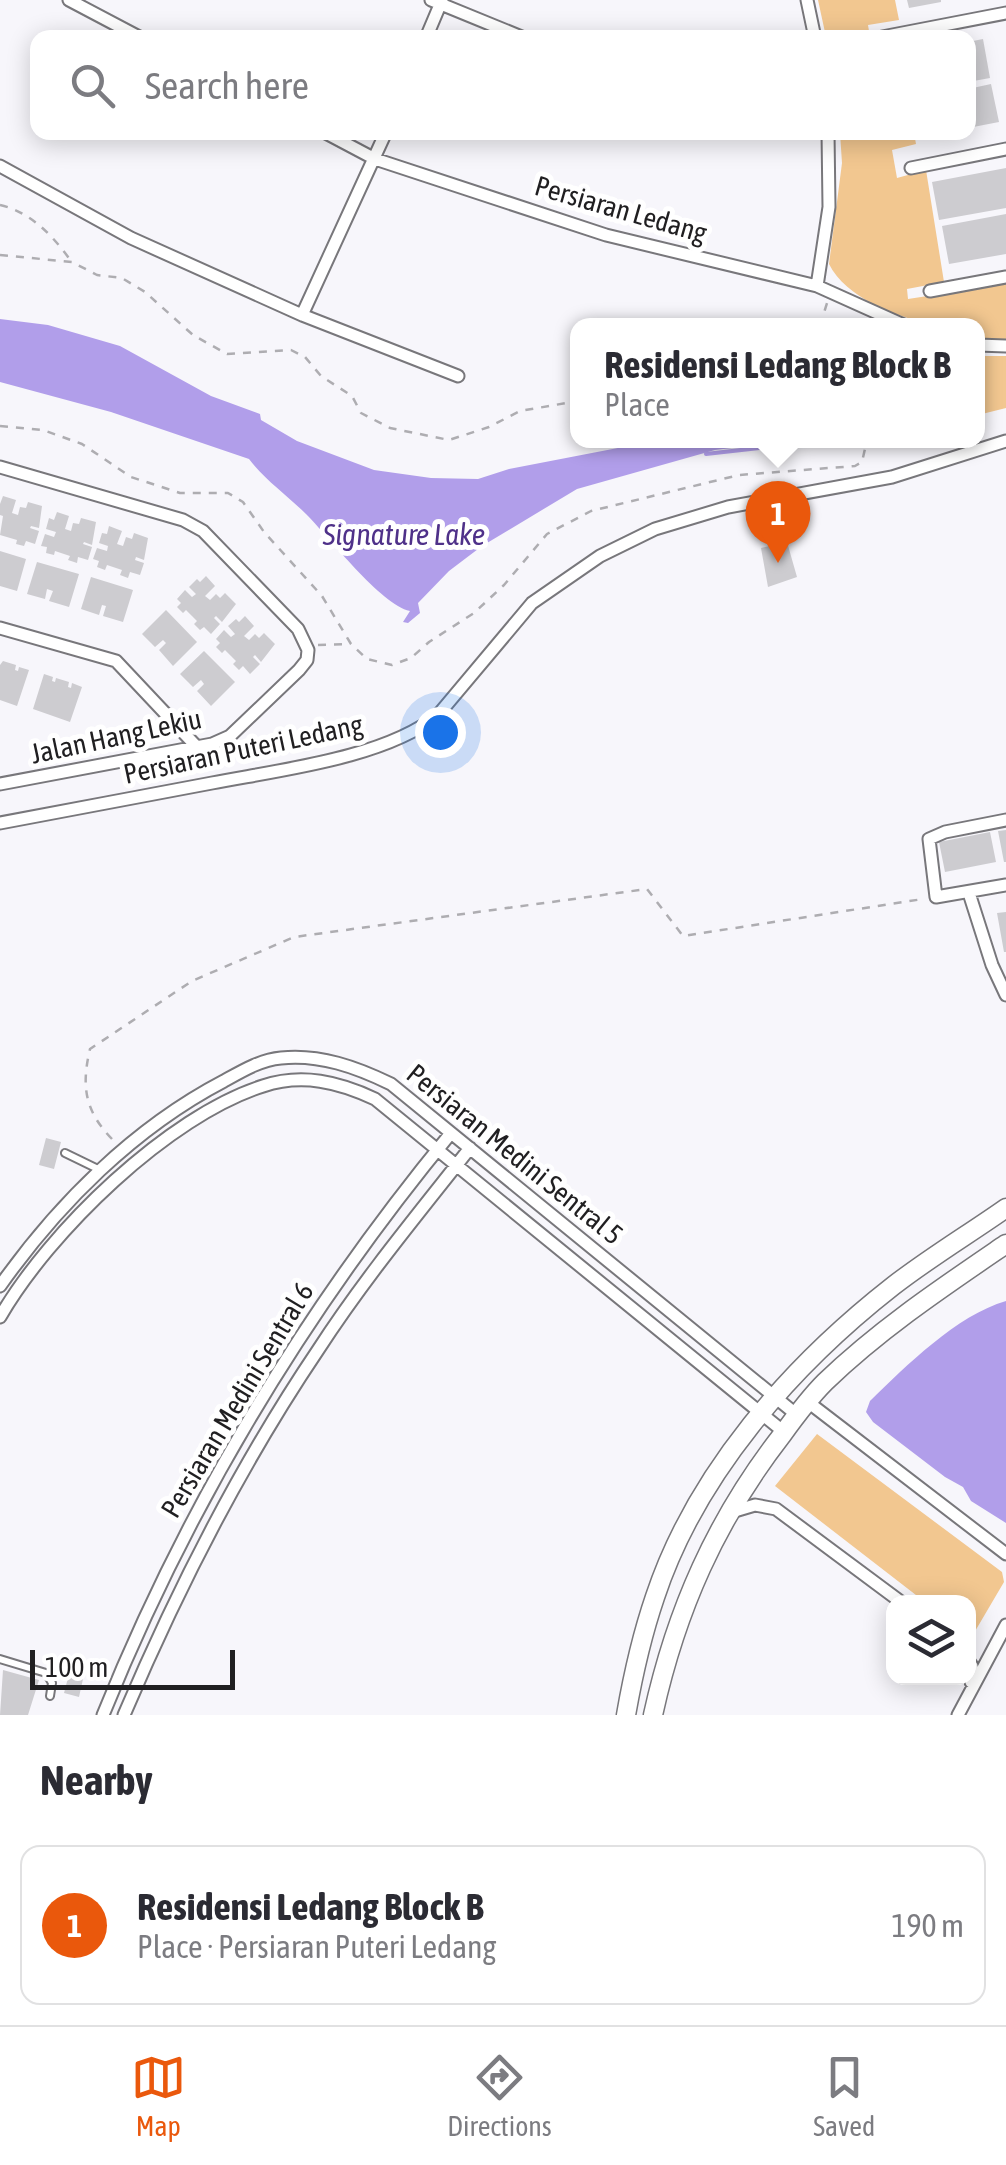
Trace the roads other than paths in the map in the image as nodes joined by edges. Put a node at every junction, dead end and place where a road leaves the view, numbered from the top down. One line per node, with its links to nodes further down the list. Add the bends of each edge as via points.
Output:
1 (69, 0): 5 (street)
2 (807, 0): 8 (street)
3 (438, 1): 6 (street); 7 (street)
4 (1006, 13): 9 (street)
5 (127, 30)
6 (429, 30)
7 (505, 30)
8 (813, 30)
9 (918, 30)
10 (339, 140): 14 (street, Persiaran Ledang)
11 (382, 140): 14 (street)
12 (828, 140): 18 (street, via 829,207)
13 (1006, 149): 16 (street)
14 (374, 159): 18 (street, Persiaran Ledang, via 606,236); 20 (street)
15 (0, 166): 20 (street, via 131,238)
16 (912, 168)
17 (1006, 276): 19 (street)
18 (817, 286): 21 (street, Persiaran Ledang)
19 (930, 290)
20 (302, 316): 22 (street)
21 (888, 318)
22 (458, 376)
23 (964, 448): 29 (street, Persiaran Puteri Ledang, via 892,478 728,507 655,529 600,556 532,604 438,715 386,744)
24 (0, 467): 26 (street, Jalan Hang Lekiu, via 203,531 298,629 307,646 299,670 230,736)
25 (0, 628): 26 (street, via 116,661)
26 (196, 746): 27 (street, Jalan Hang Lekiu)
27 (0, 784)
28 (1006, 820): 31 (street, via 929,839 936,896)
29 (0, 823)
30 (1006, 885): 31 (street)
31 (969, 892): 32 (street)
32 (999, 964): 33 (street)
33 (1006, 994)
34 (451, 1133): 35 (street, Persiaran Medini Sentral 5); 36 (street, Persiaran Medini Sentral 6); 39 (street, Persiaran Medini Sentral 5, via 391,1084 358,1068 278,1058 186,1101)
35 (470, 1148): 38 (street, Persiaran Medini Sentral 6); 44 (street, Persiaran Medini Sentral 5)
36 (437, 1150): 38 (street, Persiaran Medini Sentral 5); 43 (street, Persiaran Medini Sentral 5, via 349,1087 307,1080 262,1086 196,1118 111,1184 34,1267); 55 (street, Persiaran Medini Sentral 6, via 300,1336 244,1426 154,1596)
37 (65, 1153): 39 (lane)
38 (457, 1165): 46 (street, Persiaran Medini Sentral 5); 56 (street, Persiaran Medini Sentral 6, via 318,1348 264,1435 172,1606)
39 (100, 1170): 42 (street, Persiaran Medini Sentral 5)
40 (1006, 1208): 44 (main road, via 893,1286)
41 (1006, 1244): 45 (main road, via 899,1318)
42 (0, 1286)
43 (0, 1316)
44 (775, 1398): 45 (street, Persiaran Medini Sentral 5); 46 (main road)
45 (803, 1409): 47 (main road); 49 (street, Persiaran Medini Sentral 5, via 832,1423)
46 (762, 1414): 47 (street, Persiaran Medini Sentral 5); 57 (main road, via 690,1517 656,1594)
47 (784, 1432): 48 (main road)
48 (727, 1513): 50 (street, via 755,1505 776,1509); 58 (main road, via 682,1608)
49 (1006, 1554)
50 (892, 1595)
51 (1006, 1625): 53 (street)
52 (0, 1659): 54 (lane, via 46,1673)
53 (971, 1686): 59 (street)
54 (50, 1696)
55 (103, 1715)
56 (124, 1715)
57 (626, 1715)
58 (653, 1715)
59 (958, 1715)

